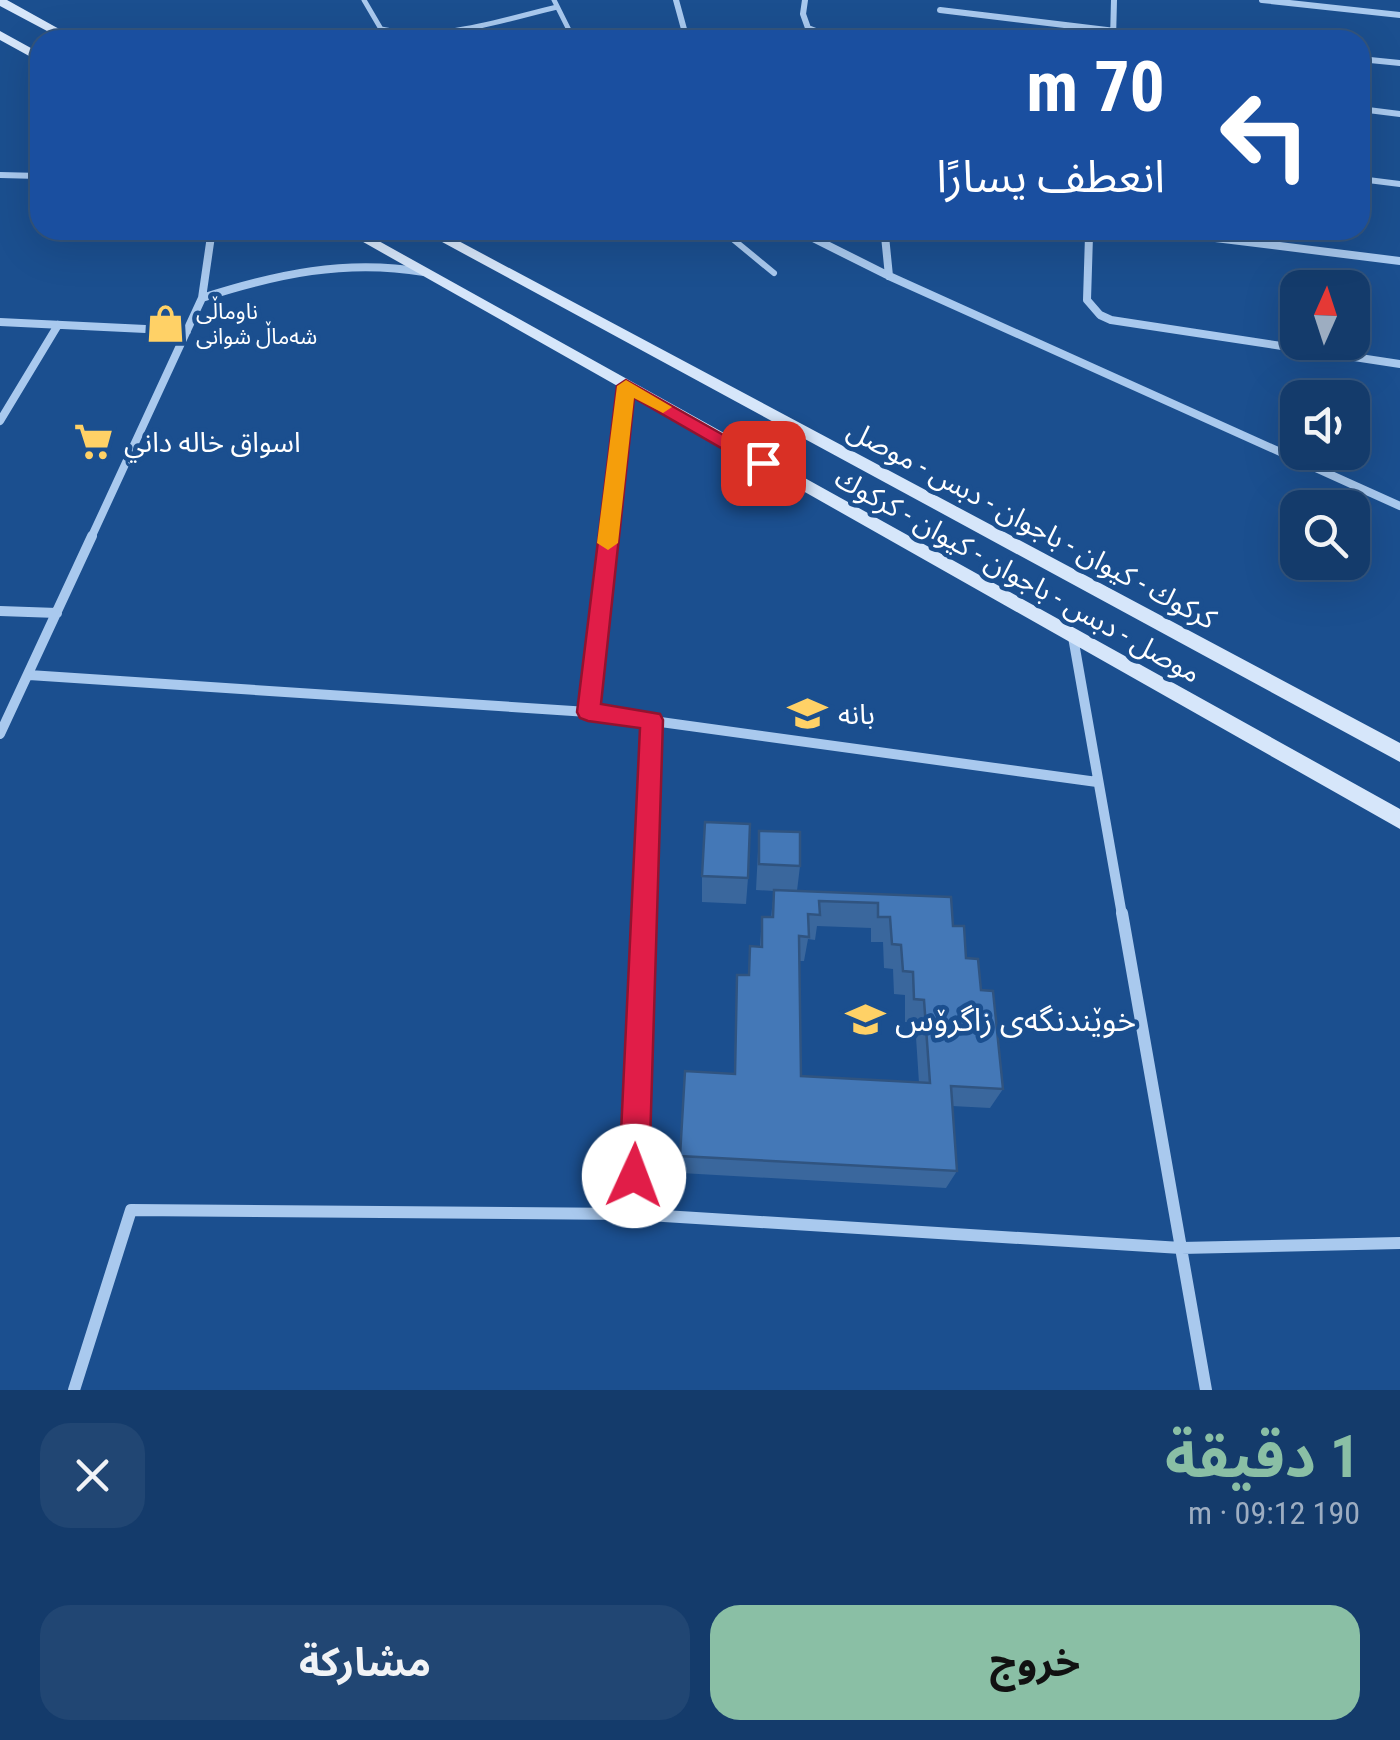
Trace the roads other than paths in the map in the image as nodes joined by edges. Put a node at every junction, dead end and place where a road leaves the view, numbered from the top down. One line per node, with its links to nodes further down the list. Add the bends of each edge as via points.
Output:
1 (364, 0): 12 (lane)
2 (554, 0): 8 (lane)
3 (676, 0): 15 (street)
4 (804, 0): 16 (street, via 803,14)
5 (1114, 0): 18 (street)
6 (1262, 0): 10 (street)
7 (0, 1): 11 (main road)
8 (558, 7): 13 (lane); 14 (lane)
9 (940, 10): 17 (street)
10 (1400, 15)
11 (54, 30)
12 (384, 30)
13 (453, 30)
14 (569, 30)
15 (684, 30)
16 (813, 30)
17 (1073, 30)
18 (1113, 30)
19 (0, 35): 20 (main road)
20 (30, 52)
21 (1370, 60): 22 (street)
22 (1400, 64)
23 (1370, 110): 24 (street)
24 (1400, 114)
25 (0, 175): 26 (street)
26 (30, 176)
27 (1370, 180): 28 (street)
28 (1400, 184)
29 (211, 240): 41 (street)
30 (367, 240): 38 (main road, موصل - دبس - باجوان - كيوان - كركوك)
31 (446, 240): 56 (main road, كركوك - كيوان - باجوان - دبس - موصل)
32 (734, 240): 39 (lane)
33 (817, 240): 40 (street)
34 (885, 240): 40 (street)
35 (1089, 240): 45 (street, via 1087,300 1111,320)
36 (1233, 240): 37 (street)
37 (1400, 260)
38 (424, 272): 41 (street, via 323,264); 46 (main road, موصل - دبس - باجوان - كيوان - كركوك)
39 (774, 274)
40 (889, 276): 48 (street)
41 (202, 298): 44 (street)
42 (0, 322): 43 (street)
43 (58, 325): 44 (street); 47 (street)
44 (187, 331): 50 (street)
45 (1400, 364)
46 (626, 386): 51 (main road, موصل - دبس - باجوان - كيوان - كركوك); 53 (street)
47 (0, 421)
48 (1400, 506)
49 (0, 611): 50 (street)
50 (57, 613): 52 (street)
51 (1073, 638): 57 (street); 58 (main road, موصل - دبس - باجوان - كيوان - كركوك)
52 (29, 674): 53 (street); 55 (street)
53 (588, 712): 54 (street)
54 (652, 720): 57 (street); 59 (street)
55 (0, 734)
56 (1400, 754)
57 (1097, 782): 61 (street)
58 (1400, 820)
59 (632, 1214): 61 (street); 62 (street, via 132,1210)
60 (1400, 1243): 61 (street)
61 (1181, 1248): 63 (street)
62 (74, 1390)
63 (1206, 1390)

